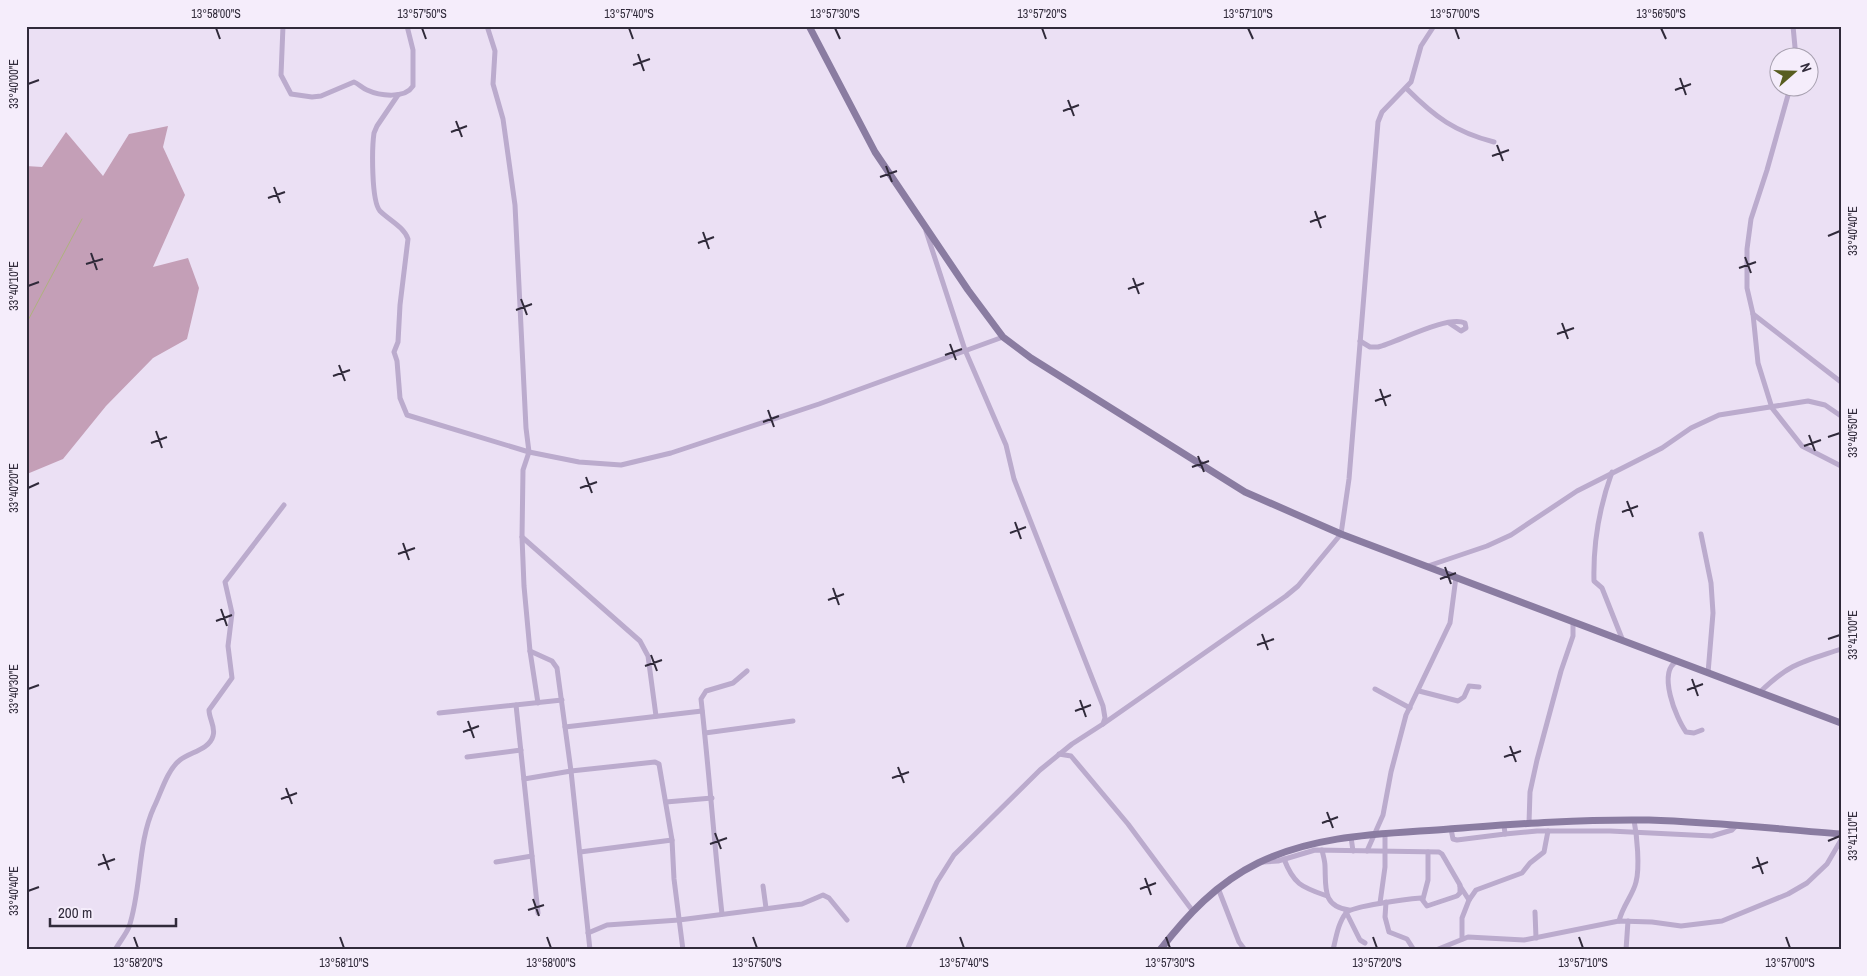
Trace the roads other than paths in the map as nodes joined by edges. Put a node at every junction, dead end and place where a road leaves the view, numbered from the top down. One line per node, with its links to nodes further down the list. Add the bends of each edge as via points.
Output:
1 (283, 26): 9 (street, via 281,76 290,94 321,96 354,82 369,91)
2 (407, 26): 9 (street, via 413,50 413,86)
3 (487, 26): 21 (street, via 495,51 493,84 503,119 515,205)
4 (809, 26): 12 (street, via 875,152)
5 (1434, 26): 8 (street, via 1421,46)
6 (1793, 26): 7 (street)
7 (1795, 48)
8 (1407, 89): 11 (street, via 1451,127); 16 (street, via 1382,112 1378,122)
9 (398, 95): 21 (street, via 374,133 373,186 378,209 405,232 408,239 398,342 394,352 403,410 407,415)
10 (1787, 98): 13 (street, via 1749,228 1747,281)
11 (1494, 142)
12 (924, 224): 15 (street); 17 (street)
13 (1753, 314): 18 (street); 19 (street, via 1758,362)
14 (1449, 323): 16 (street, via 1432,326 1378,347 1370,347)
15 (1003, 337): 17 (street); 25 (street, via 1229,484)
16 (1360, 341): 25 (street)
17 (965, 350): 21 (street, via 827,401 672,453 634,462 621,465 579,462); 50 (street, via 1006,445 1029,519 1104,706 1106,718)
18 (1841, 382)
19 (1772, 408): 20 (street, via 1814,401); 22 (street, via 1802,446); 23 (street, via 1734,411 1700,422 1662,448)
20 (1841, 416)
21 (529, 452): 27 (street, via 523,470)
22 (1841, 466)
23 (1612, 472): 28 (street, via 1504,538); 31 (street, via 1598,518 1594,581 1602,588)
24 (284, 505): 109 (street, via 225,582 232,613 228,646 232,678 209,710 214,731 212,740 175,764 153,808 146,826 132,915 128,929)
25 (1341, 534): 28 (street); 50 (street, via 1286,596)
26 (1701, 534): 36 (street, via 1714,612)
27 (522, 537): 33 (street); 47 (street, via 640,641 648,656)
28 (1428, 566): 29 (street)
29 (1456, 577): 30 (street); 39 (street, via 1450,623)
30 (1574, 622): 31 (street); 64 (street, via 1573,636 1537,760 1530,792)
31 (1623, 641): 34 (street)
32 (1841, 649): 40 (street, via 1795,663)
33 (530, 651): 41 (street, via 552,661 557,668); 42 (street)
34 (1676, 661): 36 (street); 52 (street, via 1668,675 1672,704 1686,732)
35 (747, 671): 45 (street, via 733,683 703,694)
36 (1708, 673): 40 (street)
37 (1479, 687): 39 (street, via 1469,686 1458,701)
38 (1375, 689): 44 (street)
39 (1419, 691): 44 (street)
40 (1760, 692): 49 (street)
41 (562, 700): 42 (street); 51 (street)
42 (538, 703): 43 (street)
43 (516, 705): 46 (street); 55 (street)
44 (1410, 708): 73 (street, via 1395,754 1383,816)
45 (702, 711): 47 (street); 53 (street)
46 (439, 713)
47 (656, 716): 51 (street)
48 (793, 721): 53 (street)
49 (1841, 723)
50 (1103, 724): 54 (street)
51 (566, 727): 59 (street)
52 (1702, 730)
53 (705, 733): 61 (street)
54 (1072, 744): 56 (street); 57 (street)
55 (521, 750): 58 (street); 60 (street)
56 (1059, 754): 57 (street); 112 (street, via 1015,792 952,857)
57 (1071, 756): 96 (street, via 1128,824)
58 (467, 757)
59 (571, 771): 60 (street); 62 (street, via 655,762 661,768); 81 (street)
60 (524, 779): 84 (street)
61 (712, 798): 62 (street); 100 (street)
62 (666, 802): 75 (street)
63 (1634, 820): 64 (street); 66 (street); 69 (street)
64 (1529, 823): 65 (street)
65 (1504, 825): 67 (street); 71 (street)
66 (1736, 826): 69 (street, via 1712,836); 72 (street)
67 (1451, 829): 70 (street); 71 (street, via 1453,839 1457,840)
68 (1548, 831): 69 (street); 71 (street); 93 (street, via 1544,852 1522,873 1479,888)
69 (1636, 833): 103 (street, via 1636,882)
70 (1384, 834): 73 (street); 82 (street)
71 (1505, 834)
72 (1841, 834)
73 (1375, 835): 74 (street); 80 (street)
74 (1351, 837): 79 (street); 87 (street, via 1308,844)
75 (672, 840): 81 (street); 101 (street)
76 (1841, 840): 77 (street)
77 (1839, 845): 104 (street, via 1828,864 1807,883 1736,916 1682,926)
78 (1322, 850): 79 (street); 85 (street); 91 (street)
79 (1353, 850): 80 (street)
80 (1367, 851): 82 (street)
81 (580, 852): 105 (street)
82 (1386, 852): 83 (street); 94 (street)
83 (1428, 852): 88 (street, via 1441,853); 92 (street, via 1428,880)
84 (532, 856): 86 (street); 99 (street)
85 (1284, 859): 87 (street); 91 (street, via 1295,881)
86 (496, 862)
87 (1259, 862): 90 (street)
88 (1460, 885): 92 (street, via 1457,896 1432,906 1427,906); 93 (street)
89 (763, 886): 95 (street)
90 (1218, 888): 96 (street); 114 (street)
91 (1327, 896): 97 (street, via 1332,904)
92 (1423, 900): 94 (street)
93 (1470, 900): 107 (street, via 1462,918)
94 (1383, 902): 97 (street); 116 (street, via 1389,932 1407,939)
95 (766, 908): 100 (street); 102 (street, via 802,904 823,895)
96 (1192, 910): 113 (street)
97 (1347, 911): 108 (street, via 1360,940); 115 (street)
98 (1535, 912): 106 (street)
99 (538, 913)
100 (722, 914): 101 (street)
101 (679, 920): 105 (street, via 607,926); 111 (street)
102 (847, 920)
103 (1619, 921): 104 (street); 106 (street)
104 (1628, 921): 118 (street)
105 (588, 933): 110 (street)
106 (1536, 938): 107 (street)
107 (1462, 939): 117 (street)
108 (1365, 943)
109 (115, 950)
110 (590, 950)
111 (683, 950)
112 (907, 950)
113 (1160, 950)
114 (1245, 950)
115 (1333, 950)
116 (1414, 950)
117 (1436, 950)
118 (1626, 950)

